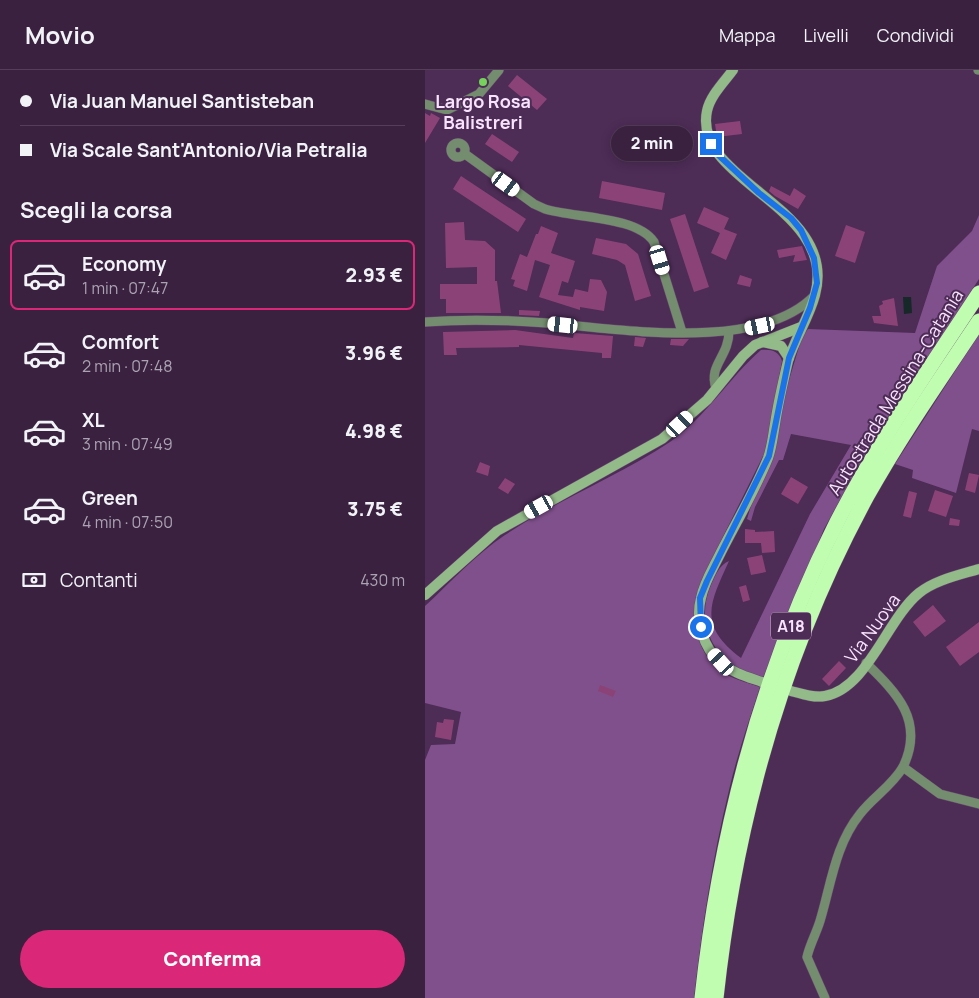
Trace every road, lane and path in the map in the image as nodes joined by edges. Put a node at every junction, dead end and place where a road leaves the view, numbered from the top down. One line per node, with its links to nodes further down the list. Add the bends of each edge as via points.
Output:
1 (499, 70): 3 (street, via 479,94 447,110)
2 (733, 70): 6 (street, via 710,101 706,118 708,138 713,150 801,230 814,258 817,275 815,295)
3 (425, 104)
4 (465, 154): 11 (street, via 545,209 628,224 645,232 654,242)
5 (979, 293): 22 (highway, Autostrada Messina-Catania / A18, via 895,420 856,488 822,554 782,648 753,733 729,824 711,921)
6 (805, 308): 9 (street); 10 (street, via 760,326)
7 (979, 320): 23 (highway, Autostrada Messina-Catania / A18, via 868,494 792,660 766,737 742,828)
8 (425, 322): 11 (street, via 508,321)
9 (801, 327): 12 (street); 13 (street)
10 (729, 331): 11 (street); 14 (street, via 729,345 714,372)
11 (682, 332)
12 (761, 342): 13 (street, via 781,346); 14 (street, via 743,356)
13 (789, 358): 18 (street, via 769,456 707,581 699,608 701,627 710,650 737,672)
14 (716, 388): 16 (street, via 707,400 662,438 497,531)
15 (979, 569): 17 (street, Via Nuova, via 919,592)
16 (425, 595)
17 (866, 663): 19 (street, Via Nuova, via 849,685 839,691 811,696); 20 (street, via 903,703 910,737 908,757)
18 (763, 682)
19 (791, 691)
20 (903, 767): 21 (street, via 940,794); 24 (street, via 889,786 859,815 833,868 807,957)
21 (979, 804)
22 (702, 998)
23 (716, 998)
24 (825, 998)

